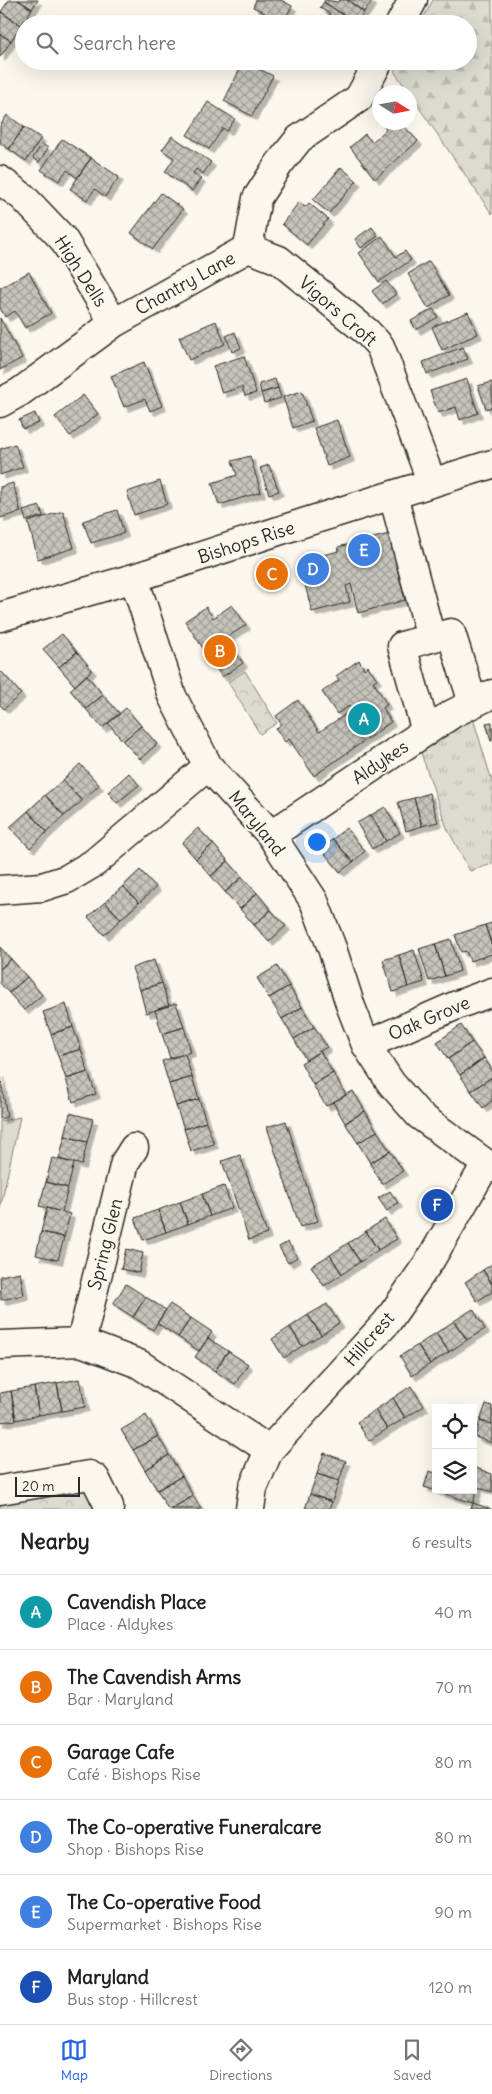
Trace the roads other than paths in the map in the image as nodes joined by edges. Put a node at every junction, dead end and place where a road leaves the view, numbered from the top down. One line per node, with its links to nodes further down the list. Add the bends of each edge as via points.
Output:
1 (414, 0): 2 (street)
2 (405, 15)
3 (374, 70): 5 (street, Chantry Lane, via 359,98 299,139 279,164 257,198)
4 (0, 180): 6 (street, High Dells, via 23,197 63,239)
5 (248, 248): 6 (street, Chantry Lane); 9 (street, Vigors Croft, via 279,260 380,346)
6 (114, 323): 7 (street, Chantry Lane)
7 (0, 403)
8 (492, 464): 9 (street, Bishops Rise)
9 (432, 483): 10 (street, Bishops Rise)
10 (393, 495): 11 (street, Bishops Rise); 13 (street)
11 (134, 578): 12 (street, Bishops Rise); 16 (street, Maryland, via 172,696)
12 (0, 617)
13 (431, 638): 14 (street, via 451,633); 15 (street, via 402,646)
14 (483, 698): 15 (street, Aldykes)
15 (426, 732): 17 (street, Aldykes)
16 (208, 766): 17 (street, Maryland); 18 (street, via 94,863 67,879 42,887)
17 (271, 835): 20 (street, Maryland, via 314,902)
18 (0, 890)
19 (492, 992): 20 (street, Oak Grove)
20 (366, 1045): 22 (street, Maryland, via 391,1083 419,1115)
21 (134, 1148): 23 (street, Spring Glen, via 125,1162)
22 (489, 1166): 25 (street, Hillcrest, via 387,1322)
23 (81, 1342): 24 (street); 25 (street, via 139,1364)
24 (0, 1345)
25 (269, 1450): 28 (street, Hillcrest, via 253,1488)
26 (0, 1490): 27 (street, via 89,1475 95,1478)
27 (109, 1509)
28 (250, 1509)

